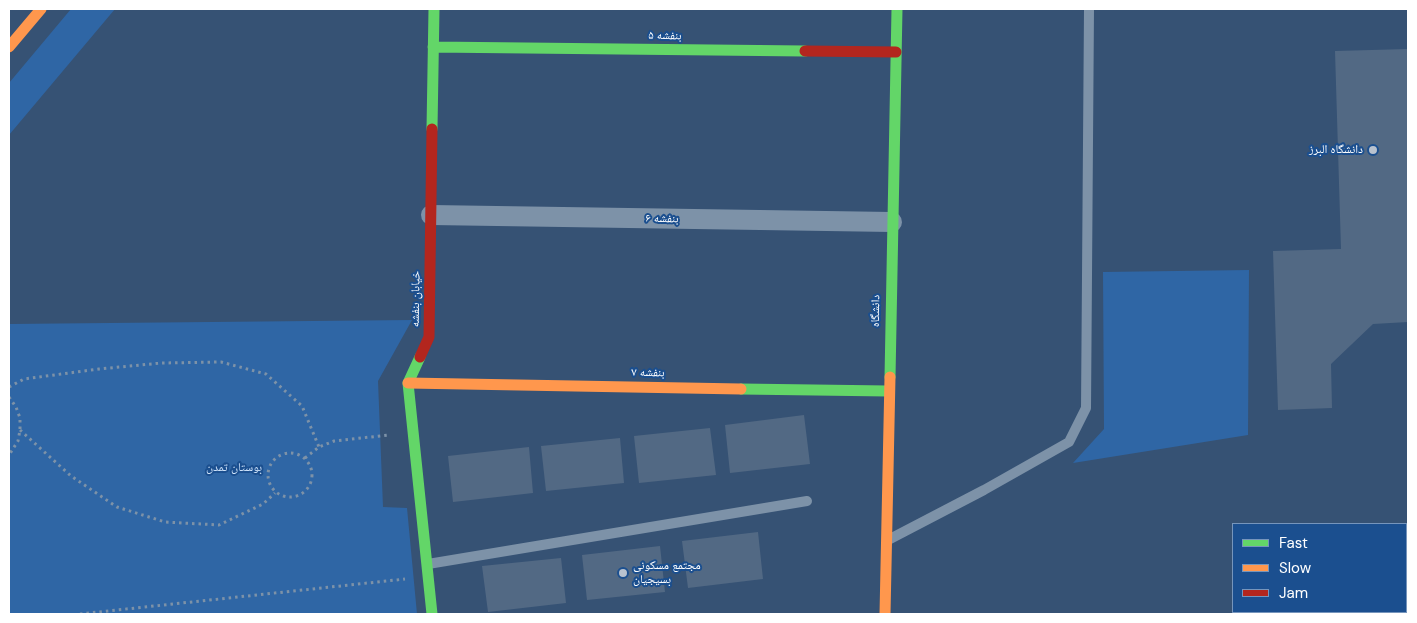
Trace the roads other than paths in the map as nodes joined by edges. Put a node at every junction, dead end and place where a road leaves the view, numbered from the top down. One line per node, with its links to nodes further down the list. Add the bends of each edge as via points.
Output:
1 (434, 9): 6 (street, خیابان بنفشه)
2 (897, 9): 7 (street, دانشگاه)
3 (1089, 9): 13 (lane, via 1086,408 1069,442)
4 (32, 12): 5 (street)
5 (9, 47)
6 (433, 47): 7 (street, بنفشه ۵); 8 (street, خیابان بنفشه)
7 (896, 52): 9 (street, دانشگاه)
8 (431, 215): 9 (street, بنفشه ۶); 10 (street, خیابان بنفشه, via 430,337)
9 (892, 222): 11 (street, دانشگاه)
10 (408, 383): 11 (street, بنفشه ۷); 14 (street)
11 (888, 391): 13 (street, دانشگاه)
12 (806, 501): 14 (lane)
13 (885, 541): 16 (street, دانشگاه)
14 (427, 565): 15 (street)
15 (432, 614)
16 (885, 614)

